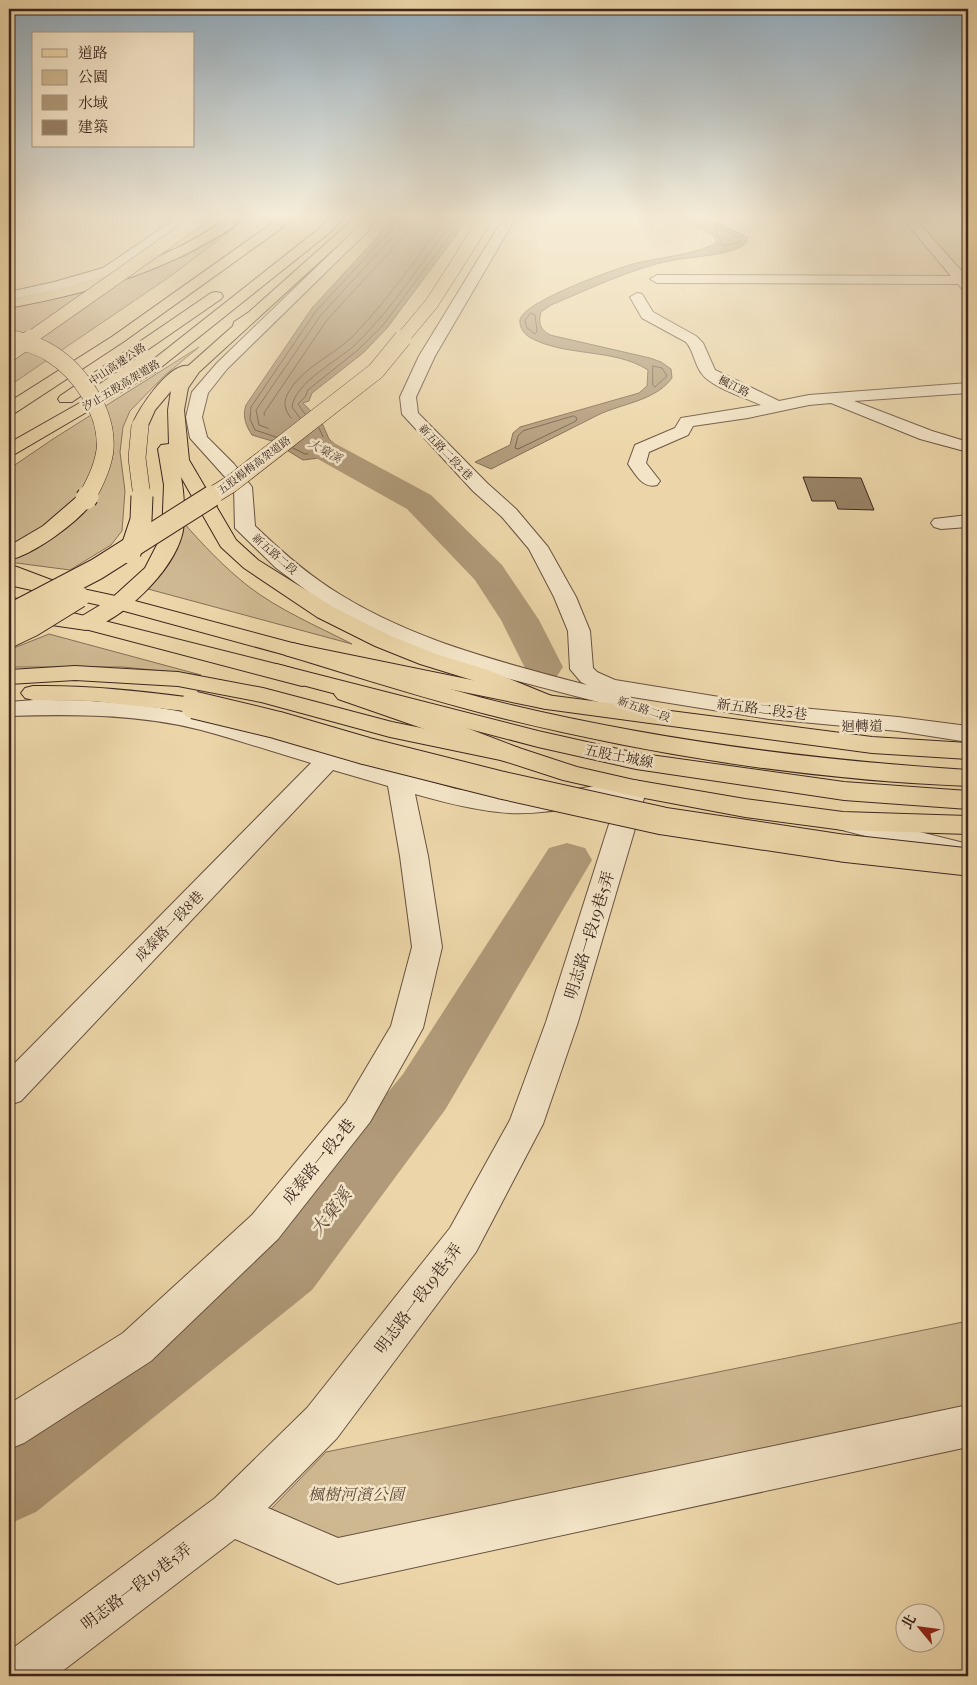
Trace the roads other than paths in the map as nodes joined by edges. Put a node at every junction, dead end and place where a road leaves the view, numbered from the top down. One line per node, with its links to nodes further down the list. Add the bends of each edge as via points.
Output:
1 (25, 293): 11 (street)
2 (60, 293): 13 (main road)
3 (97, 293): 16 (main road, bridge)
4 (179, 293): 21 (main road, 中山高速公路, via 118,339)
5 (221, 293): 22 (main road, 中山高速公路)
6 (246, 293): 24 (main road, 汐止五股高架道路, via 150,369)
7 (278, 293): 14 (main road)
8 (297, 293): 44 (street, 新五路二段, via 222,366 200,392 194,417 199,438 243,487 245,528 283,564 334,600 408,638 491,667 629,703)
9 (439, 293): 34 (main road, 五股楊梅高架道路, bridge, via 376,370 231,484 97,569)
10 (465, 293): 46 (street, 新五路二段2巷, via 427,356 408,397 410,414 480,487 509,512 538,547 579,631 580,661 589,677 609,686 769,712)
11 (9, 296)
12 (637, 297): 20 (street, 楓江路, via 648,315 698,346 709,373)
13 (9, 303)
14 (254, 315): 17 (main road, via 194,369); 36 (main road, bridge, via 218,340 170,384 142,416 137,458 142,487 141,520 131,552 92,589)
15 (9, 338): 28 (main road, bridge, via 49,353 77,377 91,395 100,416 105,447 96,481 86,499 58,524)
16 (9, 353)
17 (180, 388): 33 (main road, via 164,426 173,485 172,535 154,571); 41 (main road, via 176,410 180,460 228,543 250,564 325,612 383,641)
18 (968, 388): 19 (street, 楓江路)
19 (835, 400): 20 (street, 楓江路, via 809,400); 23 (street, 楓江路, via 926,435)
20 (778, 407): 25 (street, 楓江路, via 687,422 682,431 641,449 638,464)
21 (9, 409)
22 (9, 438)
23 (968, 447)
24 (9, 450)
25 (651, 481)
26 (968, 521): 27 (street)
27 (940, 523)
28 (9, 554)
29 (9, 570): 31 (main road)
30 (9, 580): 31 (main road, 新五路二段)
31 (63, 590): 33 (main road, 新五路二段)
32 (9, 603): 35 (main road)
33 (120, 604): 35 (main road); 37 (main road, 新五路二段)
34 (9, 614): 35 (main road)
35 (86, 623): 38 (main road)
36 (9, 637)
37 (294, 650): 41 (main road, 新五路二段); 43 (main road, 五股土城線)
38 (276, 671): 43 (main road, 五股土城線); 50 (main road, via 442,727)
39 (9, 677): 50 (main road, via 75,673 178,679 263,695 390,728)
40 (9, 694): 60 (main road, bridge, via 66,692 132,696 194,706 501,785 663,821 842,848)
41 (546, 702): 44 (main road, 新五路二段)
42 (9, 709): 51 (street, via 88,708 169,716)
43 (499, 719): 52 (main road, 五股土城線, via 588,730 756,759); 55 (main road, 五股土城線, via 636,761 844,791)
44 (680, 721): 47 (main road, 新五路二段)
45 (968, 721): 46 (street, 迴轉道, via 925,719)
46 (898, 724): 47 (street, 迴轉道, via 879,728 813,726); 48 (street)
47 (755, 730): 49 (main road, 新五路二段, via 872,745)
48 (968, 734)
49 (968, 751)
50 (510, 754): 54 (main road, via 572,774)
51 (328, 760): 53 (street); 61 (street, 成泰路一段8巷)
52 (968, 778)
53 (400, 782): 54 (street, via 455,797 500,804 545,803); 63 (street, 成泰路一段2巷, via 427,947 407,1028 358,1112 265,1227 138,1347)
54 (634, 788): 56 (main road); 64 (street, 明志路一段19巷5弄, via 562,1022 526,1124 463,1240 322,1423)
55 (968, 800)
56 (842, 822): 57 (main road); 58 (street); 59 (street)
57 (968, 825)
58 (968, 842)
59 (968, 853)
60 (968, 862)
61 (9, 1091)
62 (968, 1426): 64 (street, via 338,1561)
63 (9, 1428)
64 (231, 1514): 65 (street, 明志路一段19巷5弄)
65 (13, 1676)

